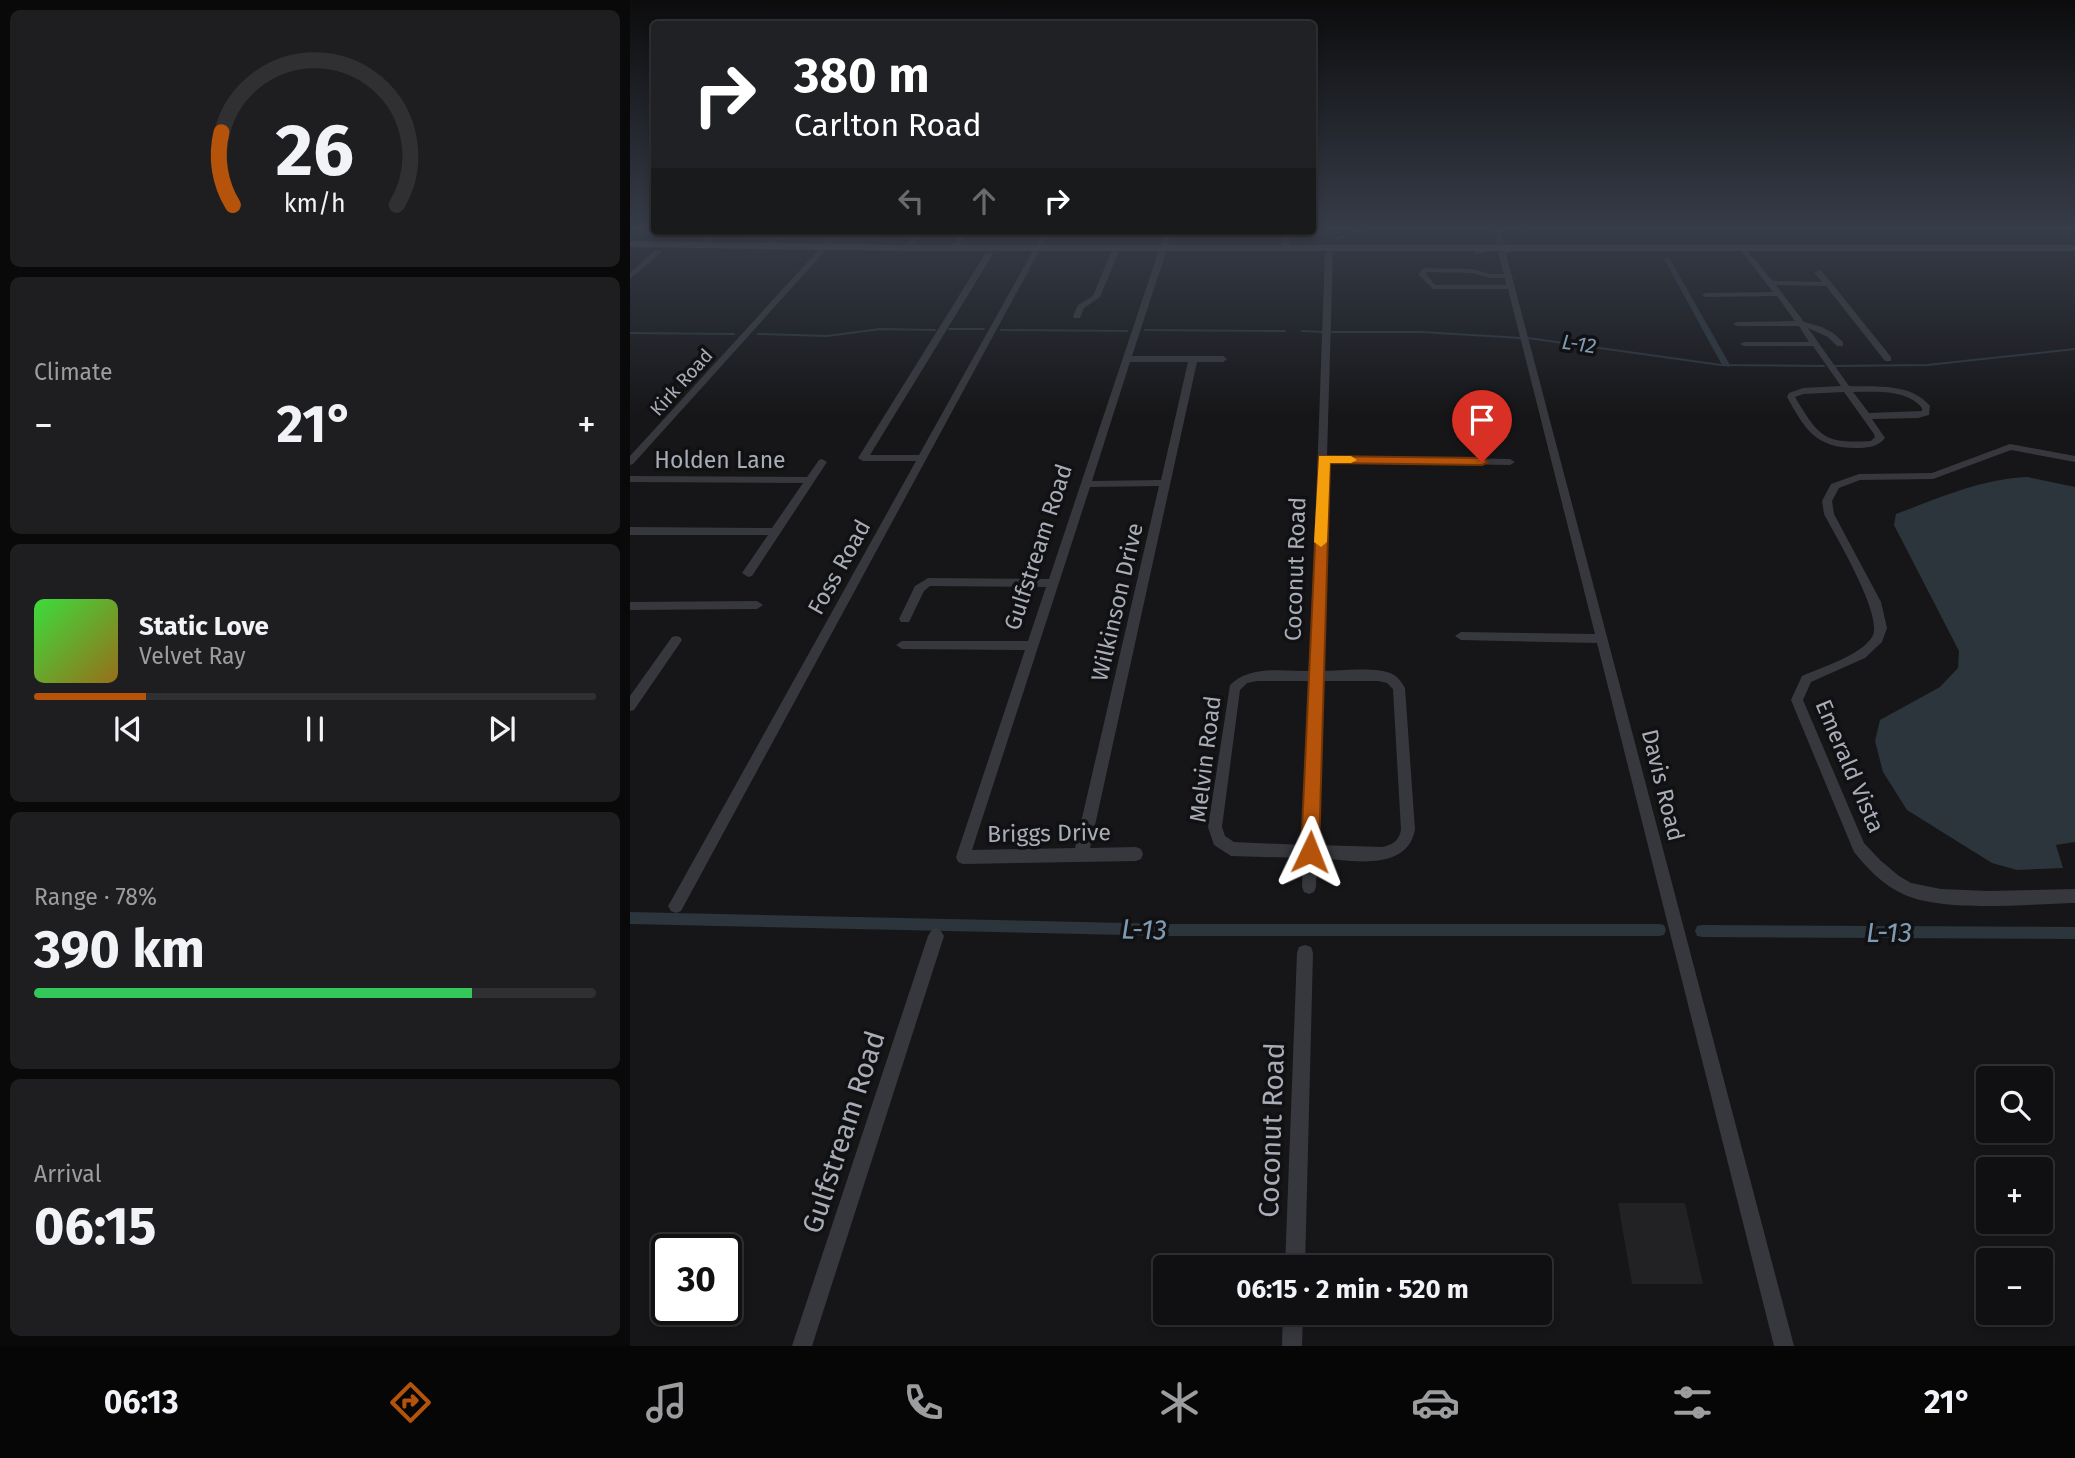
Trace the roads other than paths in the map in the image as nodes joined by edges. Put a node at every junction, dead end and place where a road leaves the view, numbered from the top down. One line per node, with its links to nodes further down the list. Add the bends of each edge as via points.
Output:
1 (786, 290): 27 (street, Kirk Road)
2 (967, 290): 25 (street, via 863,458)
3 (1014, 290): 25 (street, Foss Road)
4 (1099, 290): 12 (street)
5 (1149, 290): 18 (street, Gulfstream Road)
6 (1329, 290): 28 (street, Coconut Road)
7 (1511, 290): 44 (street, Davis Road)
8 (1775, 290): 10 (street)
9 (1833, 290): 21 (street)
10 (1778, 294): 11 (street); 14 (street)
11 (1706, 295)
12 (1077, 316)
13 (1738, 324): 14 (street)
14 (1799, 324): 16 (street); 17 (street, via 1833,335)
15 (1744, 344): 16 (street)
16 (1814, 344): 22 (street)
17 (1840, 344)
18 (1126, 359): 19 (street); 34 (street, Gulfstream Road)
19 (1193, 359): 20 (street); 33 (street, Wilkinson Drive)
20 (1223, 359)
21 (1888, 359)
22 (1847, 390): 23 (street); 23 (street, via 1904,392 1919,398 1927,408 1918,415); 24 (street, via 1797,391 1791,397 1815,436 1824,442 1874,444)
23 (1866, 416): 24 (street)
24 (1880, 438)
25 (923, 458): 56 (street, Foss Road)
26 (2075, 458): 55 (street, Emerald Vista, via 2000,448 1933,476 1859,477 1835,486 1827,500 1829,514 1875,602 1881,628 1878,639 1861,656 1806,680 1797,700 1859,847 1892,879 1909,890 1941,896)
27 (631, 459)
28 (1323, 459): 30 (street); 48 (street, Coconut Road)
29 (822, 462): 32 (street)
30 (1510, 462)
31 (630, 479): 32 (street, Holden Lane)
32 (810, 480): 36 (street)
33 (1166, 483): 34 (street); 52 (street, Wilkinson Drive)
34 (1085, 484): 39 (street, Gulfstream Road)
35 (630, 531): 36 (street)
36 (775, 532): 37 (street)
37 (748, 573)
38 (928, 582): 39 (street); 42 (street, via 919,589)
39 (1052, 583): 47 (street, Gulfstream Road)
40 (630, 606): 41 (street)
41 (757, 606)
42 (905, 619)
43 (1461, 636): 44 (street)
44 (1602, 639): 63 (street, Davis Road)
45 (676, 640): 49 (street)
46 (902, 645): 47 (street)
47 (1032, 646): 53 (street, Gulfstream Road)
48 (1316, 676): 50 (street, Coconut Road); 50 (street, Melvin Road, via 1257,676 1243,679 1234,688 1215,827 1219,840 1231,849); 50 (street, via 1378,676 1391,679 1399,688 1408,830 1403,844 1390,853)
49 (630, 706)
50 (1310, 852): 54 (street, Coconut Road)
51 (1136, 854): 52 (street, Briggs Drive)
52 (1081, 855): 53 (street, Briggs Drive)
53 (963, 857)
54 (1309, 887)
55 (2075, 897)
56 (676, 906)
57 (936, 936): 61 (street, Gulfstream Road)
58 (1305, 953): 59 (street, Coconut Road)
59 (1295, 1255)
60 (1293, 1325): 62 (street)
61 (802, 1346)
62 (1292, 1346)
63 (1784, 1346)

